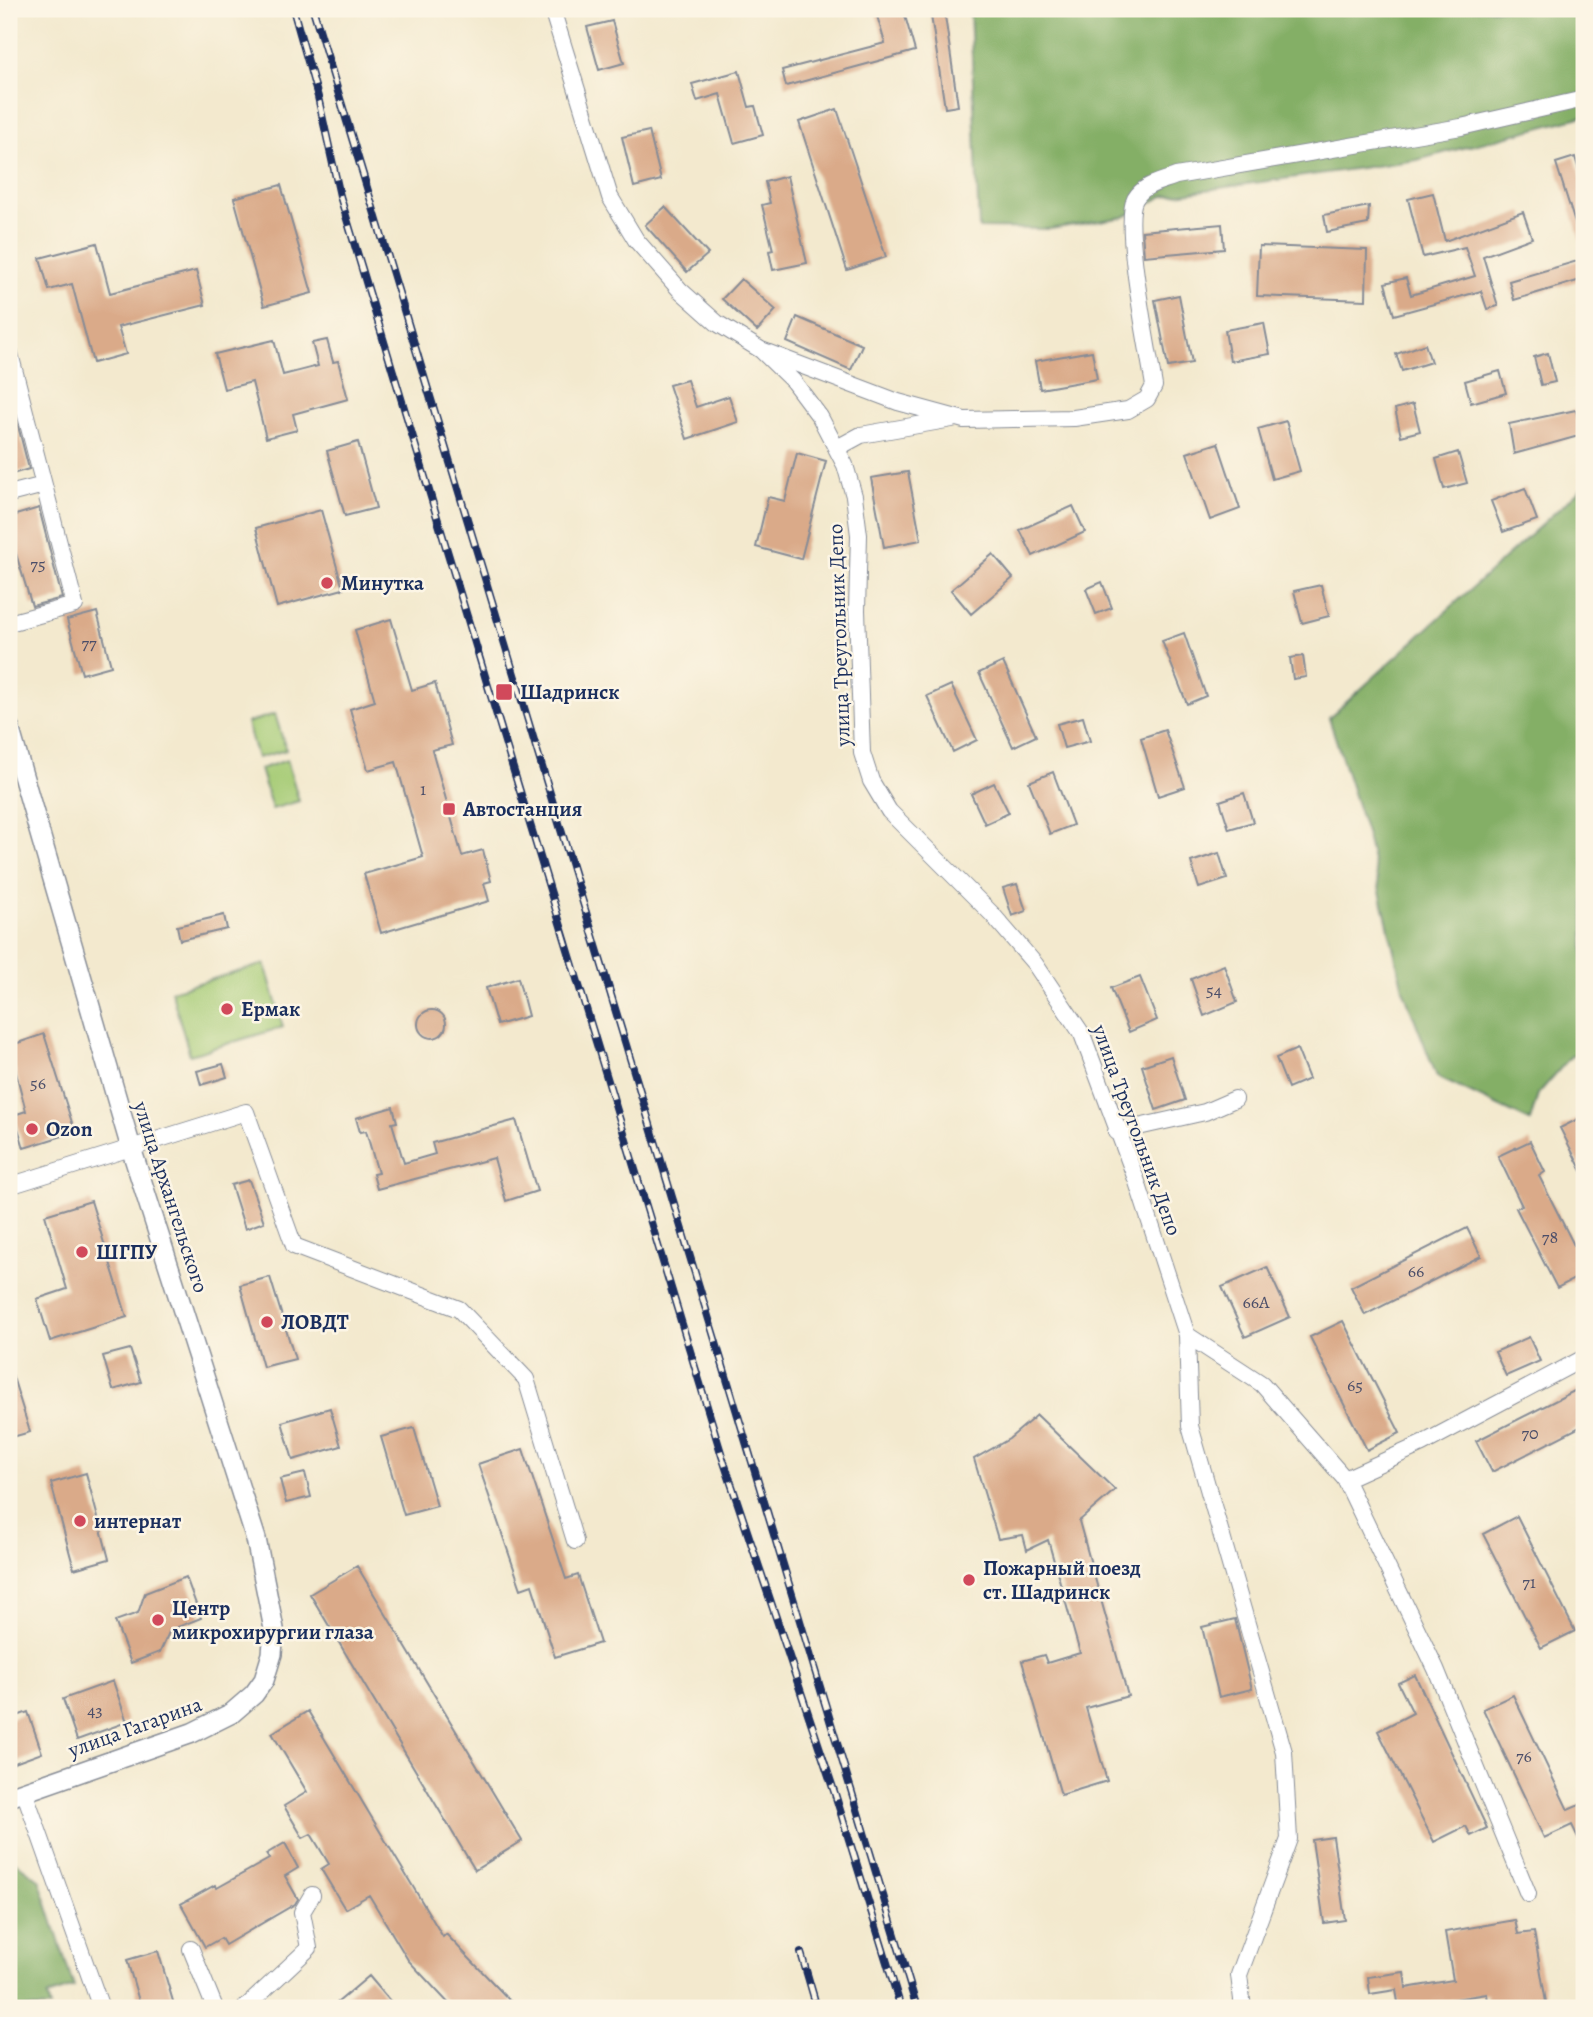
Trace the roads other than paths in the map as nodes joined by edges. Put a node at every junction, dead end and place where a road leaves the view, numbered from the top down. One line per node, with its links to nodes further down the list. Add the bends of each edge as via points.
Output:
1 (552, 9): 4 (street, via 610,197 636,240 717,323)
2 (1584, 99): 5 (street, via 1461,127 1176,176 1145,187 1134,201 1131,235 1154,386 1147,400 1128,410 1074,418)
3 (9, 350): 7 (street)
4 (761, 350): 5 (street, via 898,402); 6 (street, улица Треугольник Депо, via 793,381)
5 (958, 419): 6 (street, via 861,435)
6 (837, 448): 12 (street, улица Треугольник Депо, via 855,496 859,535 862,753 871,781 889,811 1035,964 1082,1034)
7 (44, 485): 8 (street); 9 (street, via 75,605)
8 (9, 494)
9 (9, 623)
10 (9, 727): 13 (street, улица Архангельского)
11 (1236, 1099): 12 (street, via 1205,1112)
12 (1116, 1132): 15 (street, улица Треугольник Депо)
13 (131, 1148): 14 (street); 18 (street, via 246,1112 294,1245 459,1309 526,1378); 19 (street, улица Архангельского, via 256,1539 274,1629)
14 (9, 1186)
15 (1187, 1335): 17 (street, via 1262,1384); 27 (street, улица Треугольник Депо, via 1190,1426 1284,1752 1289,1839 1239,1975)
16 (1584, 1358): 17 (street, via 1422,1444)
17 (1345, 1479): 21 (street, via 1436,1669)
18 (575, 1541)
19 (264, 1680): 20 (street, улица Гагарина, via 244,1704 208,1726)
20 (16, 1794): 24 (street)
21 (1528, 1894)
22 (312, 1895): 26 (street, via 302,1912 309,1948)
23 (191, 1949): 25 (street)
24 (101, 2008)
25 (215, 2008)
26 (245, 2008)
27 (1244, 2008)

